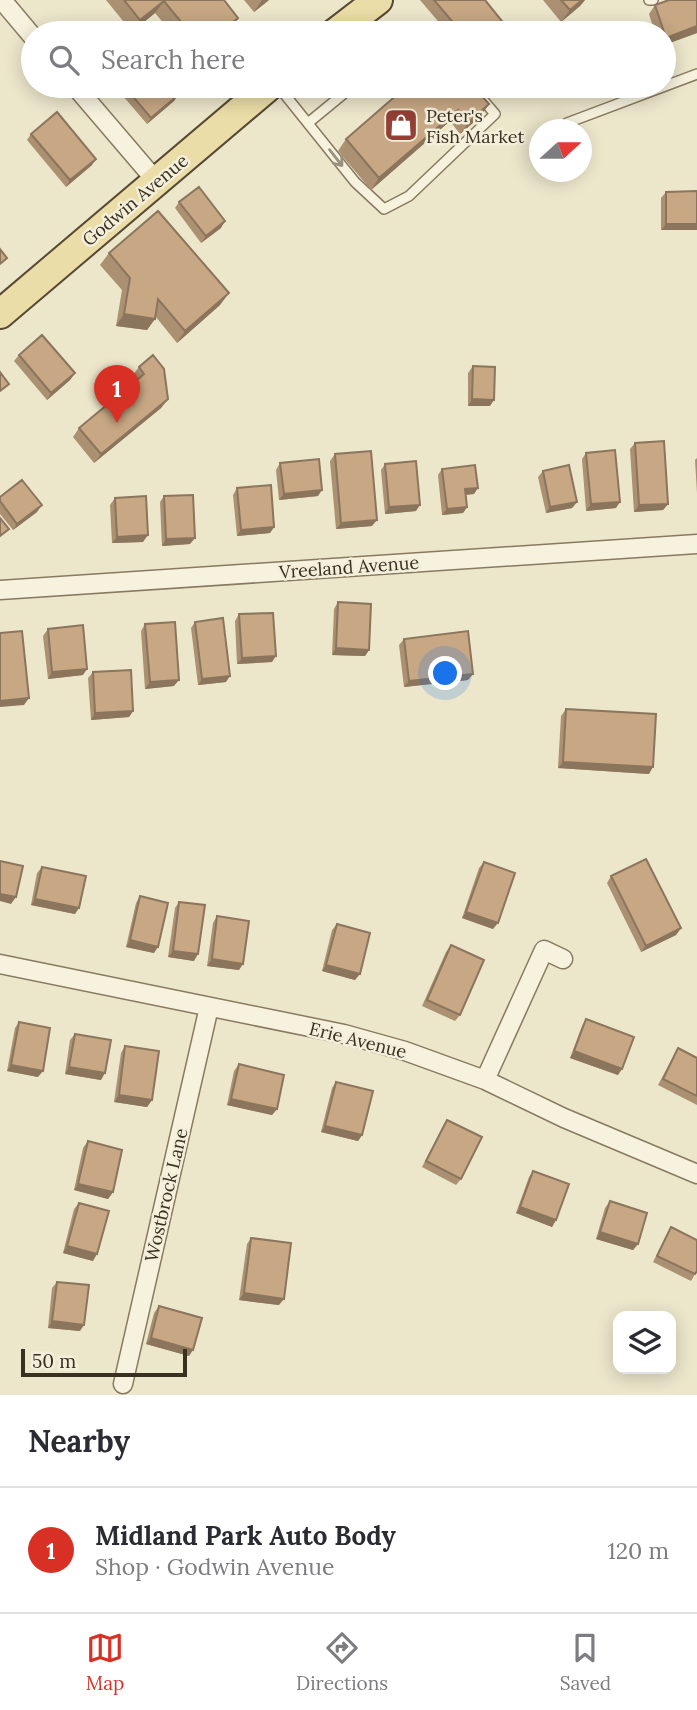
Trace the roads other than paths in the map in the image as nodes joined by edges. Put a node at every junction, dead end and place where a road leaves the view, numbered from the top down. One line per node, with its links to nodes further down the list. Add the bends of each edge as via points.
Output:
1 (2, 0): 4 (street)
2 (378, 0): 3 (main road)
3 (351, 21)
4 (21, 23)
5 (697, 74): 6 (lane)
6 (676, 82)
7 (85, 98): 15 (street)
8 (255, 98): 15 (main road, Godwin Avenue)
9 (288, 98): 14 (lane)
10 (338, 98): 14 (lane)
11 (481, 98): 14 (lane, one-way to 11, via 355,182 384,209 409,196 495,114)
12 (633, 98): 13 (lane)
13 (578, 119)
14 (308, 123)
15 (157, 182): 16 (main road, Godwin Avenue)
16 (0, 314)
17 (697, 544): 18 (street, Vreeland Avenue)
18 (0, 590)
19 (563, 959): 22 (street, via 544,950)
20 (0, 964): 21 (street, Erie Avenue)
21 (209, 1007): 22 (street, Erie Avenue, via 344,1034); 24 (street, Wostbrock Lane)
22 (485, 1080): 23 (street, Erie Avenue)
23 (697, 1174)
24 (123, 1384)

